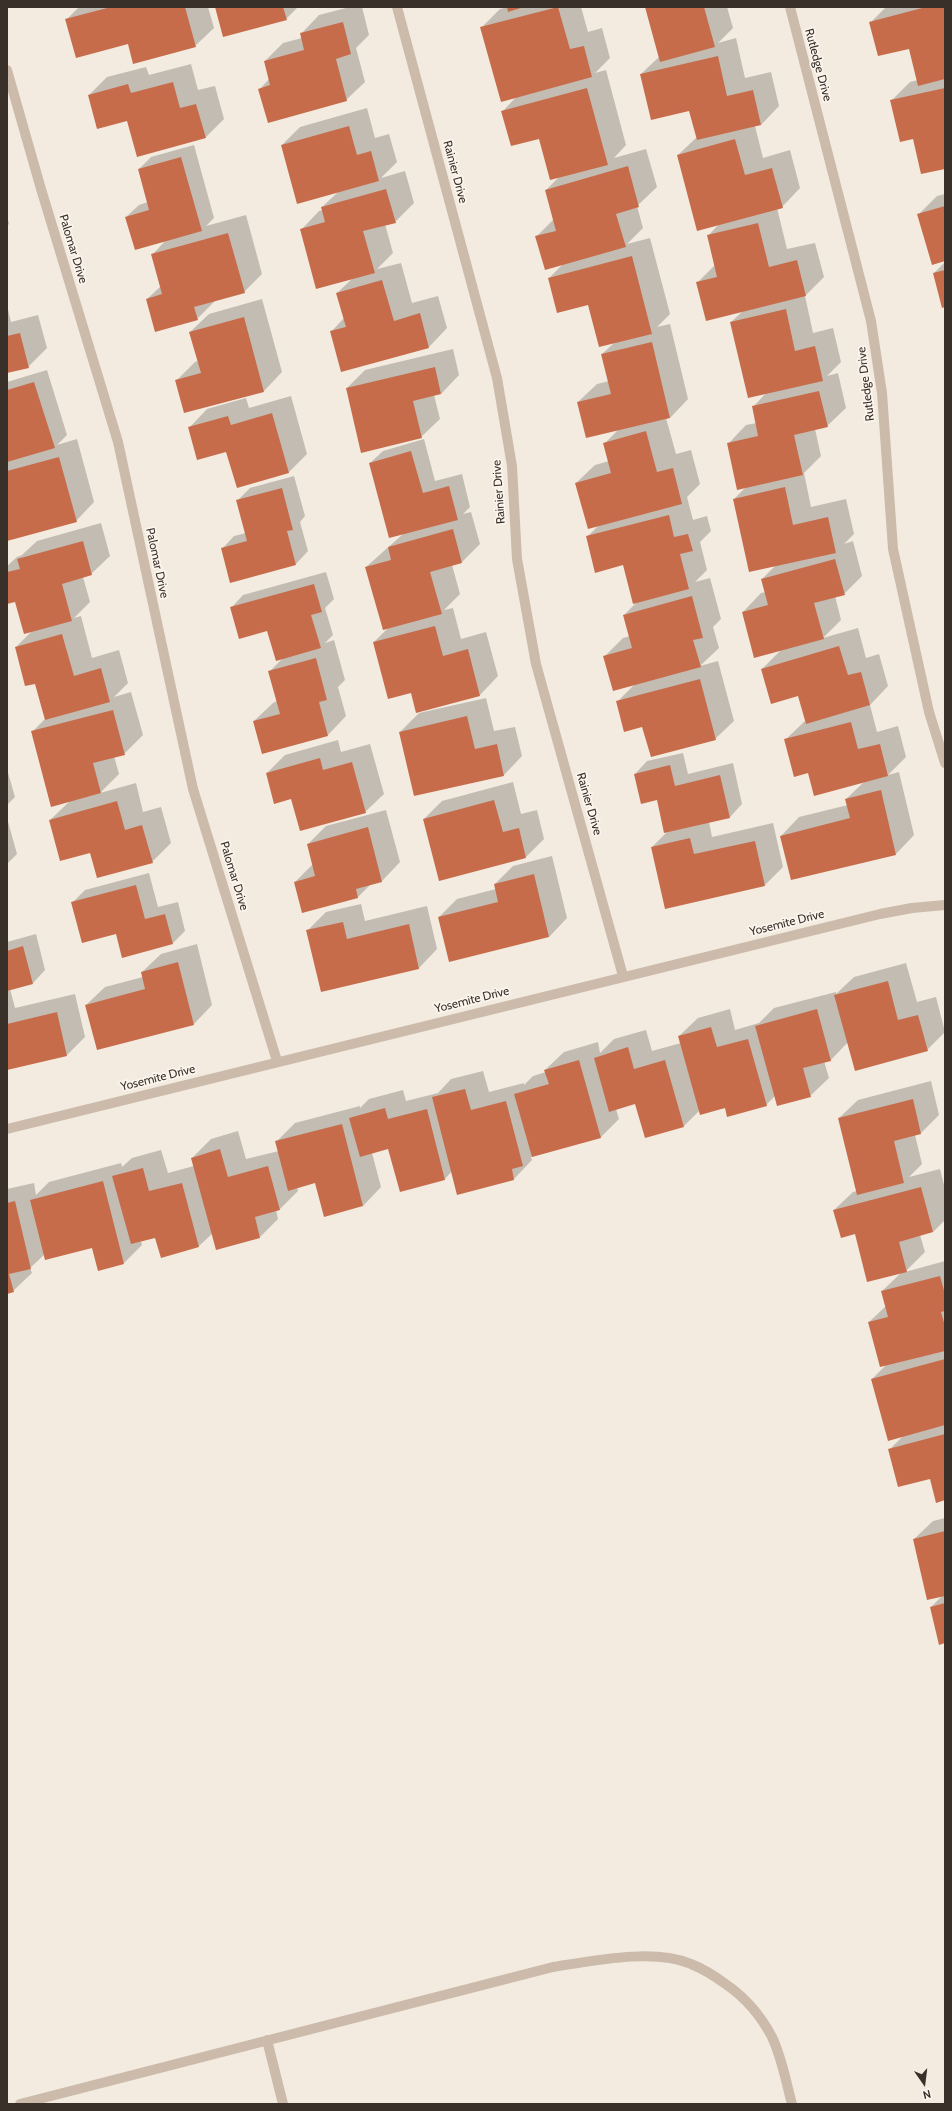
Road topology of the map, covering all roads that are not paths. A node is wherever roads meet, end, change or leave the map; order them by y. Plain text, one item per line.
1 (397, 7) edge
2 (790, 7) edge
3 (7, 70) edge
4 (945, 763) edge
5 (945, 905) edge
6 (623, 976) junction
7 (277, 1061) junction
8 (7, 1129) edge
9 (267, 2040) junction
10 (20, 2104) edge
11 (283, 2104) edge
12 (792, 2104) edge

1 - 6 street, Rainier Drive
2 - 4 street, Rutledge Drive
3 - 7 street, Palomar Drive
5 - 6 street, Yosemite Drive
6 - 7 street, Yosemite Drive
7 - 8 street, Yosemite Drive
9 - 10 street
9 - 11 street
9 - 12 street

